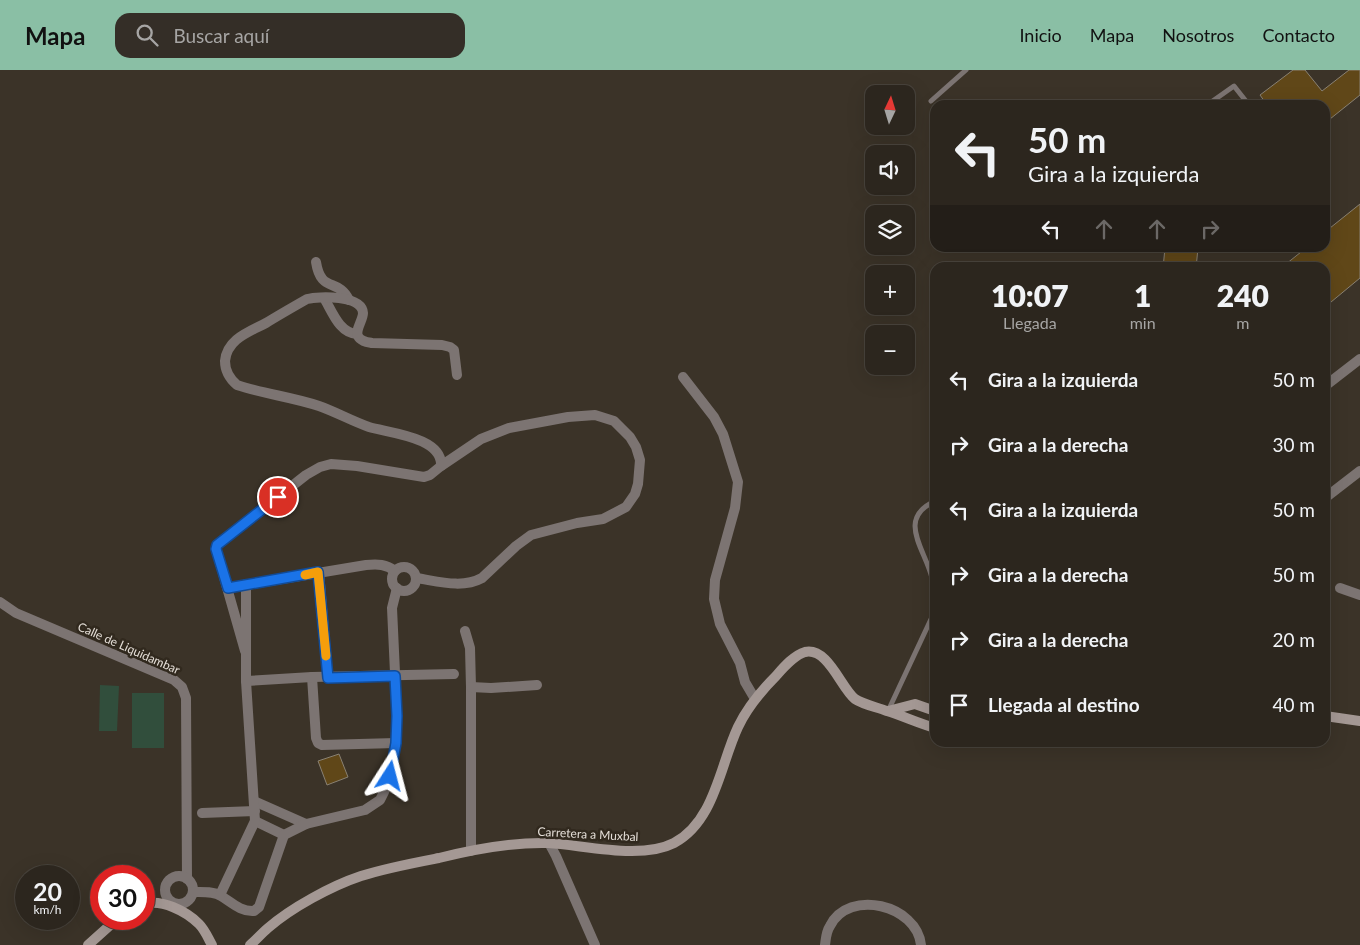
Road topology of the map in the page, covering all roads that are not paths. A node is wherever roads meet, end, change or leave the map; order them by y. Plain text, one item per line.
1 (966, 70) edge
2 (932, 100) edge
3 (1214, 100) edge
4 (1245, 100) edge
5 (316, 262) dead end
6 (324, 298) junction
7 (349, 300) junction
8 (357, 334) junction
9 (1360, 358) edge
10 (457, 375) dead end
11 (683, 377) dead end
12 (1330, 382) edge
13 (441, 466) junction
14 (1360, 471) edge
15 (1330, 494) edge
16 (930, 503) edge
17 (395, 571) junction
18 (318, 572) junction
19 (930, 572) edge
20 (416, 578) junction
21 (246, 584) junction
22 (228, 588) junction
23 (397, 588) junction
24 (1340, 588) dead end
25 (1360, 595) edge
26 (0, 602) edge
27 (930, 621) edge
28 (465, 631) dead end
29 (245, 651) junction
30 (454, 674) dead end
31 (395, 676) junction
32 (312, 677) junction
33 (328, 678) junction
34 (246, 681) junction
35 (537, 685) dead end
36 (471, 687) junction
37 (755, 699) junction
38 (930, 709) edge
39 (888, 711) junction
40 (1330, 717) edge
41 (1360, 721) edge
42 (930, 727) edge
43 (396, 743) junction
44 (254, 811) junction
45 (202, 814) dead end
46 (306, 824) junction
47 (284, 835) junction
48 (549, 844) junction
49 (471, 851) junction
50 (187, 879) junction
51 (166, 894) junction
52 (220, 895) junction
53 (190, 896) junction
54 (156, 902) joint
55 (191, 917) junction
56 (105, 930) edge
57 (88, 945) edge
58 (212, 945) edge
59 (250, 945) edge
60 (595, 945) edge
61 (825, 945) edge
62 (921, 945) edge

1 - 2 lane
3 - 4 lane
5 - 7 street
6 - 7 street
6 - 8 street
6 - 13 street
7 - 8 street
8 - 10 street
9 - 12 street
11 - 37 street
13 - 20 street
13 - 22 street
14 - 15 street
16 - 19 lane
17 - 18 street
17 - 20 street
17 - 23 street
18 - 21 street
18 - 33 street
20 - 23 street
21 - 22 street
21 - 29 street
22 - 29 street
23 - 31 street
24 - 25 street
26 - 50 street, Calle de Liquidambar
27 - 39 lane
28 - 36 street
29 - 34 street
30 - 31 street
31 - 33 street
31 - 43 street
32 - 33 street
32 - 34 street
32 - 43 street
34 - 44 street
35 - 36 street
36 - 49 street
37 - 39 street, Carretera a Muxbal
37 - 48 street, Carretera a Muxbal
38 - 39 street
39 - 42 street, Carretera a Muxbal
40 - 41 street
43 - 46 street
44 - 45 street
44 - 46 street
44 - 47 street
44 - 52 street
46 - 47 street
47 - 52 street
48 - 49 street, Carretera a Muxbal
48 - 60 street
49 - 59 street, Carretera a Muxbal
50 - 51 street
50 - 53 street
51 - 53 street
51 - 54 street
52 - 53 street
53 - 55 street
54 - 55 street
55 - 58 street
56 - 57 street
61 - 62 street

